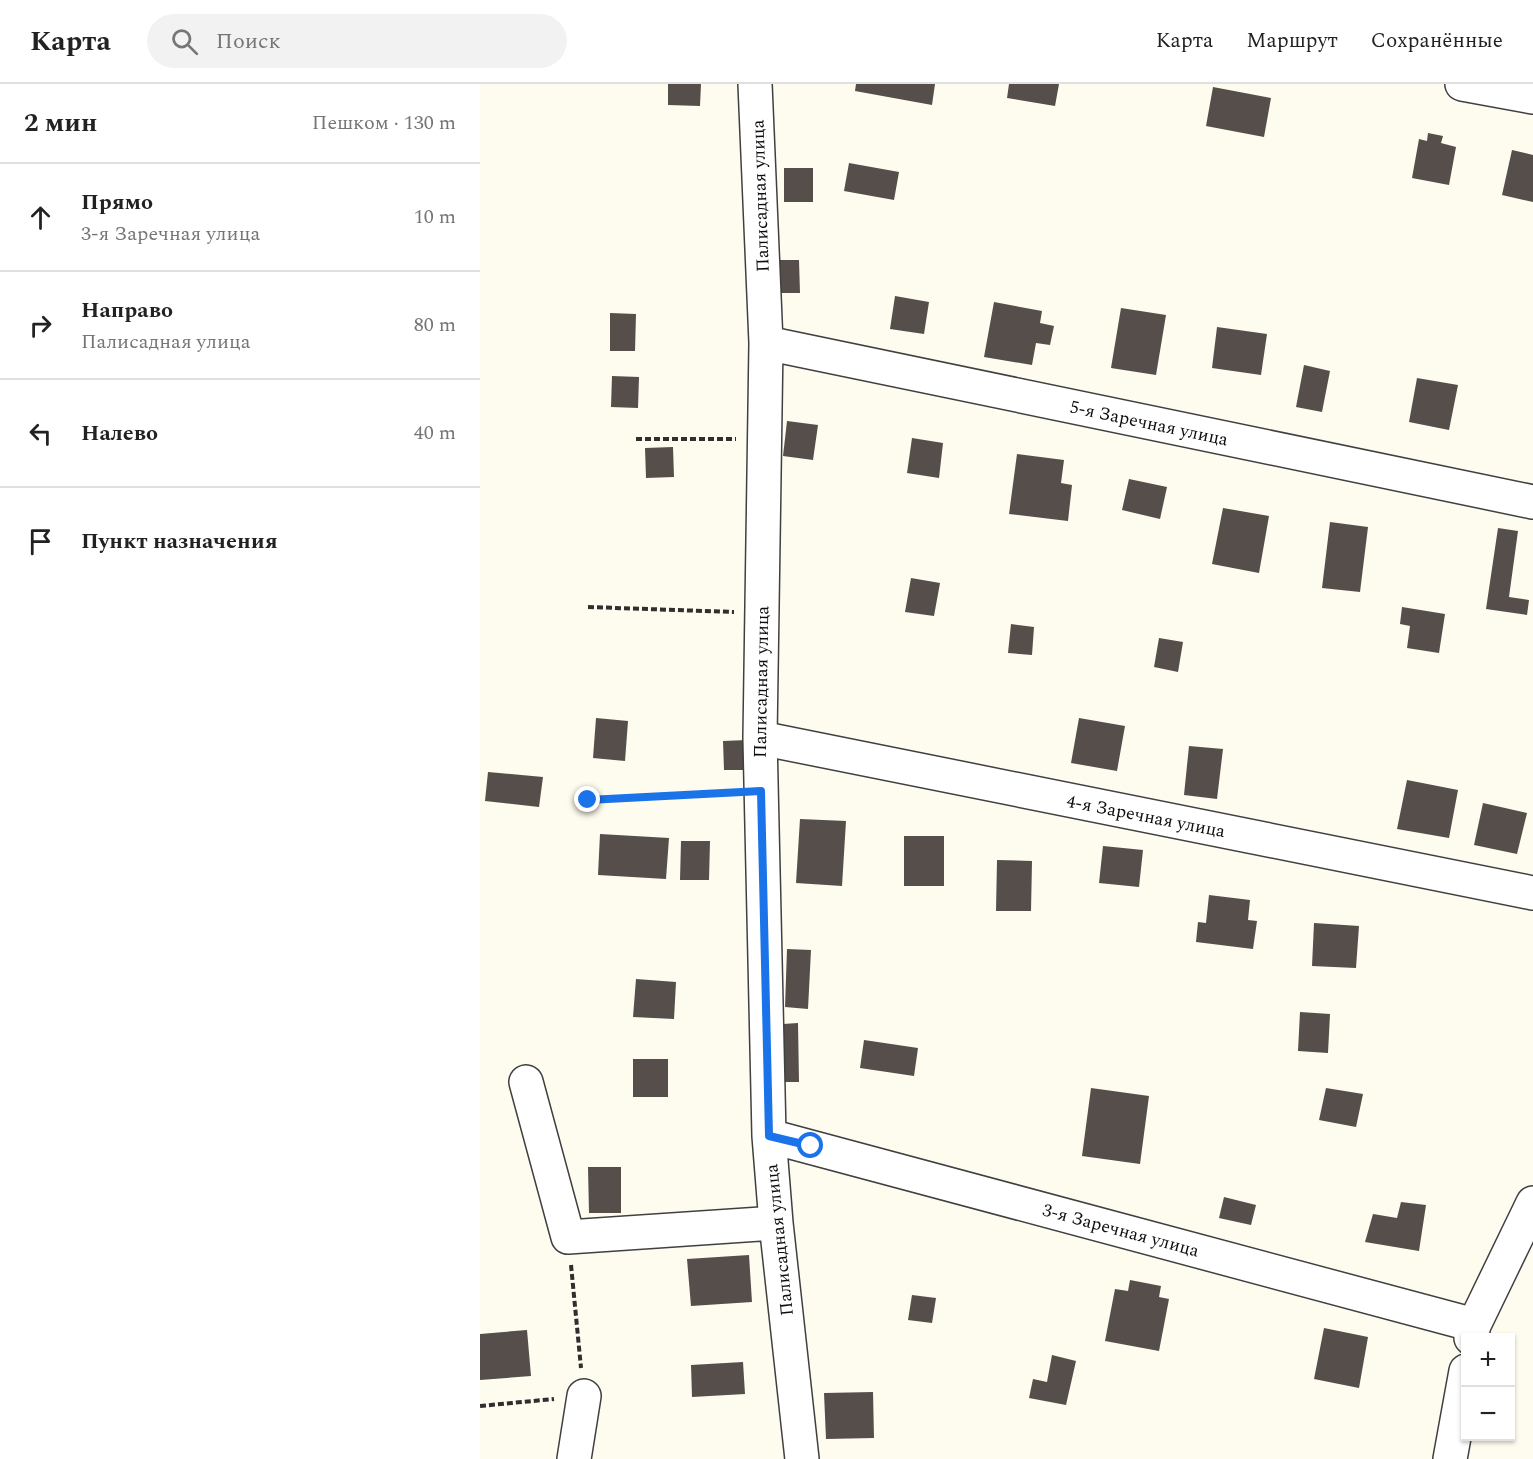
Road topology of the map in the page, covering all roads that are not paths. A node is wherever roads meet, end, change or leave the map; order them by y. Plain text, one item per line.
1 (755, 84) edge
2 (1462, 84) edge
3 (1533, 97) edge
4 (766, 343) junction
5 (1533, 502) edge
6 (760, 738) junction
7 (1533, 893) edge
8 (526, 1082) dead end
9 (769, 1136) junction
10 (1533, 1203) edge
11 (776, 1223) junction
12 (1472, 1331) edge
13 (1463, 1387) edge
14 (584, 1396) road end
15 (574, 1459) edge
16 (801, 1459) edge
17 (1450, 1459) edge

1 - 4 street, Палисадная улица
2 - 3 street
4 - 5 street, 5-я Заречная улица
4 - 6 street, Палисадная улица
6 - 7 street, 4-я Заречная улица
6 - 9 street, Палисадная улица
8 - 11 street
9 - 11 street, Палисадная улица
9 - 12 street, 3-я Заречная улица
10 - 12 street
11 - 16 street, Палисадная улица
13 - 17 street
14 - 15 street

